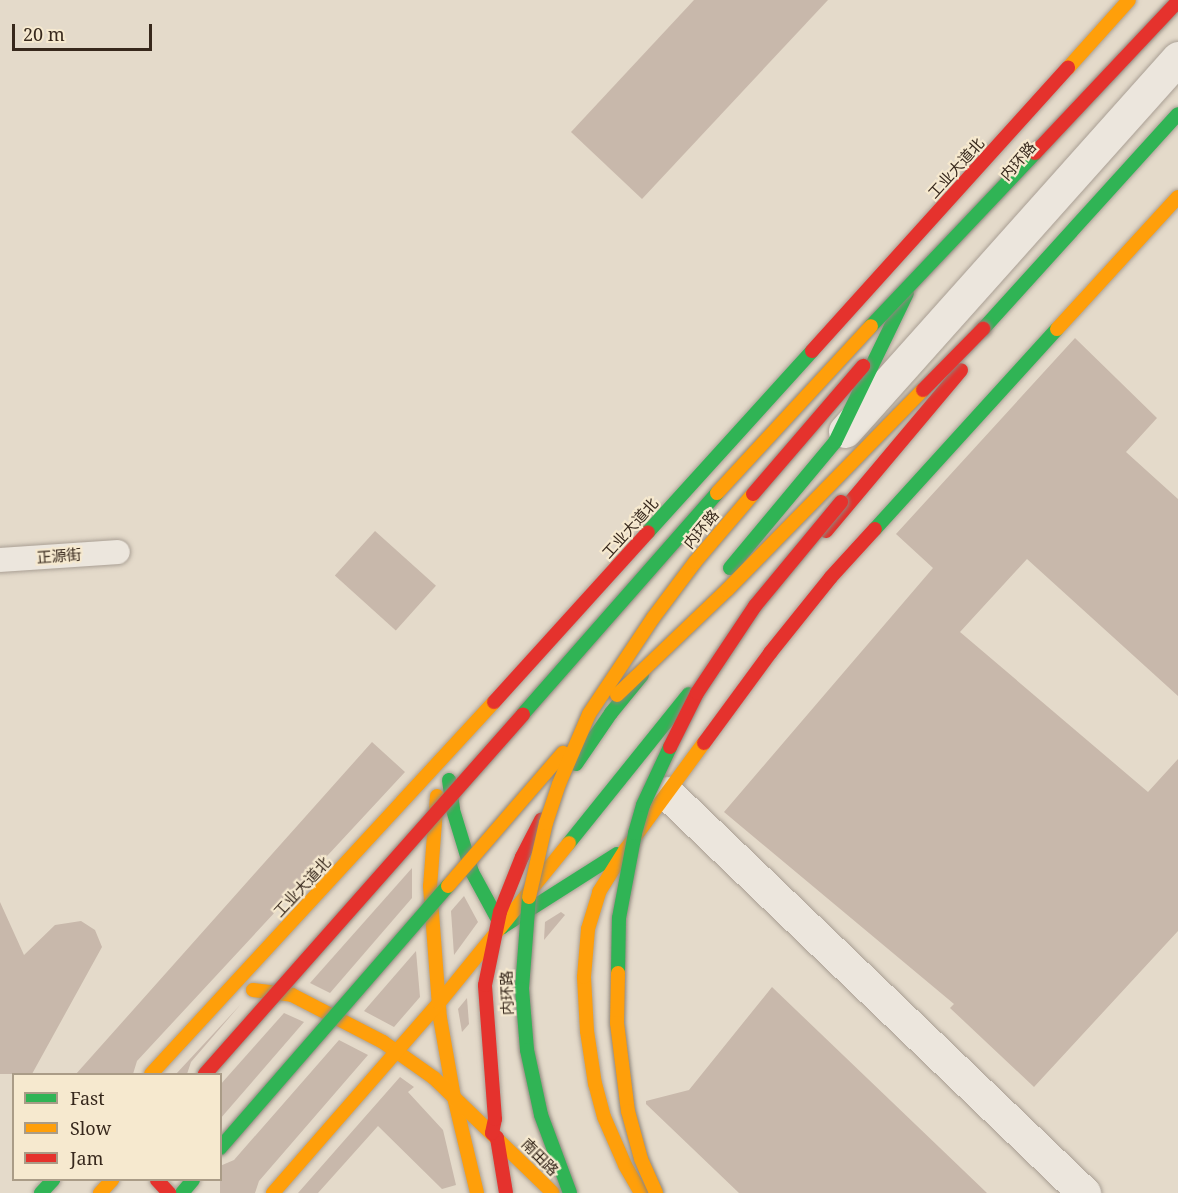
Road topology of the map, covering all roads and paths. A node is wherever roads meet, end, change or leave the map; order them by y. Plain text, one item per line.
1 (1129, 0) edge
2 (1178, 1) edge
3 (1178, 58) edge
4 (1178, 114) edge
5 (1178, 127) edge
6 (953, 197) junction
7 (1178, 197) edge
8 (962, 250) dead end
9 (916, 304) dead end
10 (983, 329) junction
11 (835, 442) junction
12 (118, 552) dead end
13 (0, 560) edge
14 (447, 754) junction
15 (667, 793) junction
16 (626, 849) junction
17 (500, 924) junction
18 (493, 938) junction
19 (227, 993) junction
20 (439, 1003) junction
21 (397, 1052) junction
22 (152, 1073) edge
23 (207, 1073) edge
24 (454, 1096) junction
25 (492, 1133) junction
26 (222, 1146) edge
27 (51, 1181) edge
28 (110, 1181) edge
29 (159, 1181) edge
30 (192, 1181) edge
31 (41, 1193) edge
32 (100, 1193) edge
33 (169, 1193) edge
34 (182, 1193) edge
35 (273, 1193) edge
36 (477, 1193) edge
37 (506, 1193) edge
38 (553, 1193) edge
39 (570, 1193) edge
40 (641, 1193) edge
41 (656, 1193) edge
42 (1084, 1193) edge

1 - 6 main road, 工业大道北
2 - 8 main road, 内环路, bridge
2 - 23 main road, bridge
3 - 11 street
4 - 10 main road
5 - 17 main road
6 - 11 main road
6 - 14 main road, 工业大道北
7 - 15 main road
9 - 39 main road, 内环路, bridge
10 - 26 main road, bridge
10 - 41 main road, bridge
11 - 17 main road
12 - 13 lane, 正源街
14 - 17 main road
14 - 19 main road, 工业大道北
14 - 20 main road
15 - 16 main road
15 - 42 street
16 - 17 main road
16 - 40 main road
17 - 18 main road
18 - 20 main road
18 - 25 main road
19 - 21 main road, 南田路
19 - 22 main road, 工业大道北
20 - 21 main road
20 - 24 main road
21 - 24 main road, 南田路
21 - 35 main road
24 - 25 main road, 南田路
24 - 36 main road
25 - 37 main road
25 - 38 main road, 南田路
27 - 31 main road
28 - 32 main road
29 - 33 main road
30 - 34 main road

